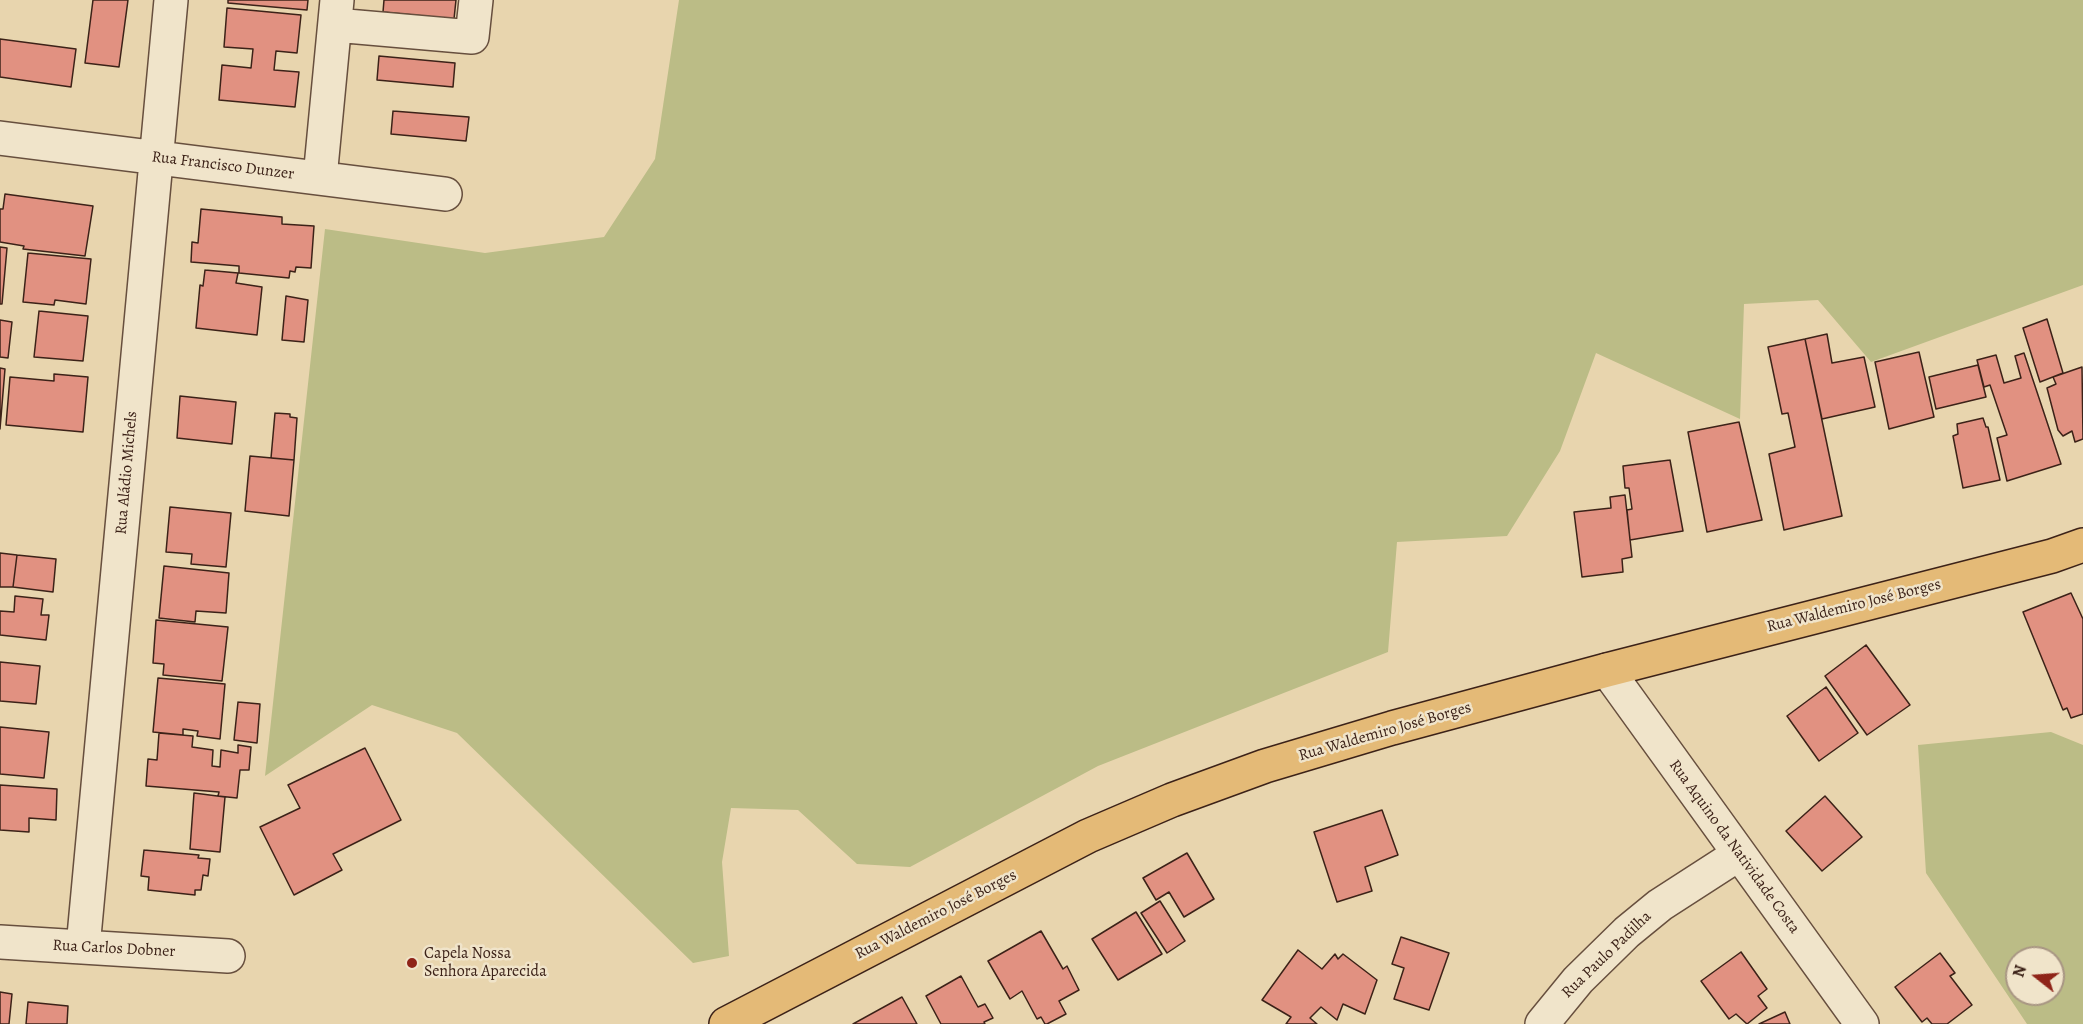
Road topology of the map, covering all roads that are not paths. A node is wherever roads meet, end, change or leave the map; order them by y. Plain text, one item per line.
1 (171, 0) edge
2 (476, 0) edge
3 (336, 12) edge
4 (0, 138) edge
5 (156, 158) junction
6 (320, 178) junction
7 (445, 194) dead end
8 (2083, 546) edge
9 (1607, 670) junction
10 (1739, 854) junction
11 (0, 942) edge
12 (83, 947) junction
13 (228, 956) dead end
14 (726, 1024) edge
15 (1542, 1024) edge
16 (1862, 1024) edge

1 - 5 street, Rua Aládio Michels
2 - 3 street
3 - 6 street
4 - 5 street, Rua Francisco Dunzer
5 - 6 street, Rua Francisco Dunzer
5 - 12 street, Rua Aládio Michels
6 - 7 street, Rua Francisco Dunzer
8 - 9 main road, Rua Waldemiro José Borges
9 - 10 street, Rua Aquino da Natividade Costa
9 - 14 main road, Rua Waldemiro José Borges
10 - 15 street, Rua Paulo Padilha
10 - 16 street, Rua Aquino da Natividade Costa
11 - 12 street, Rua Carlos Dobner
12 - 13 street, Rua Carlos Dobner

